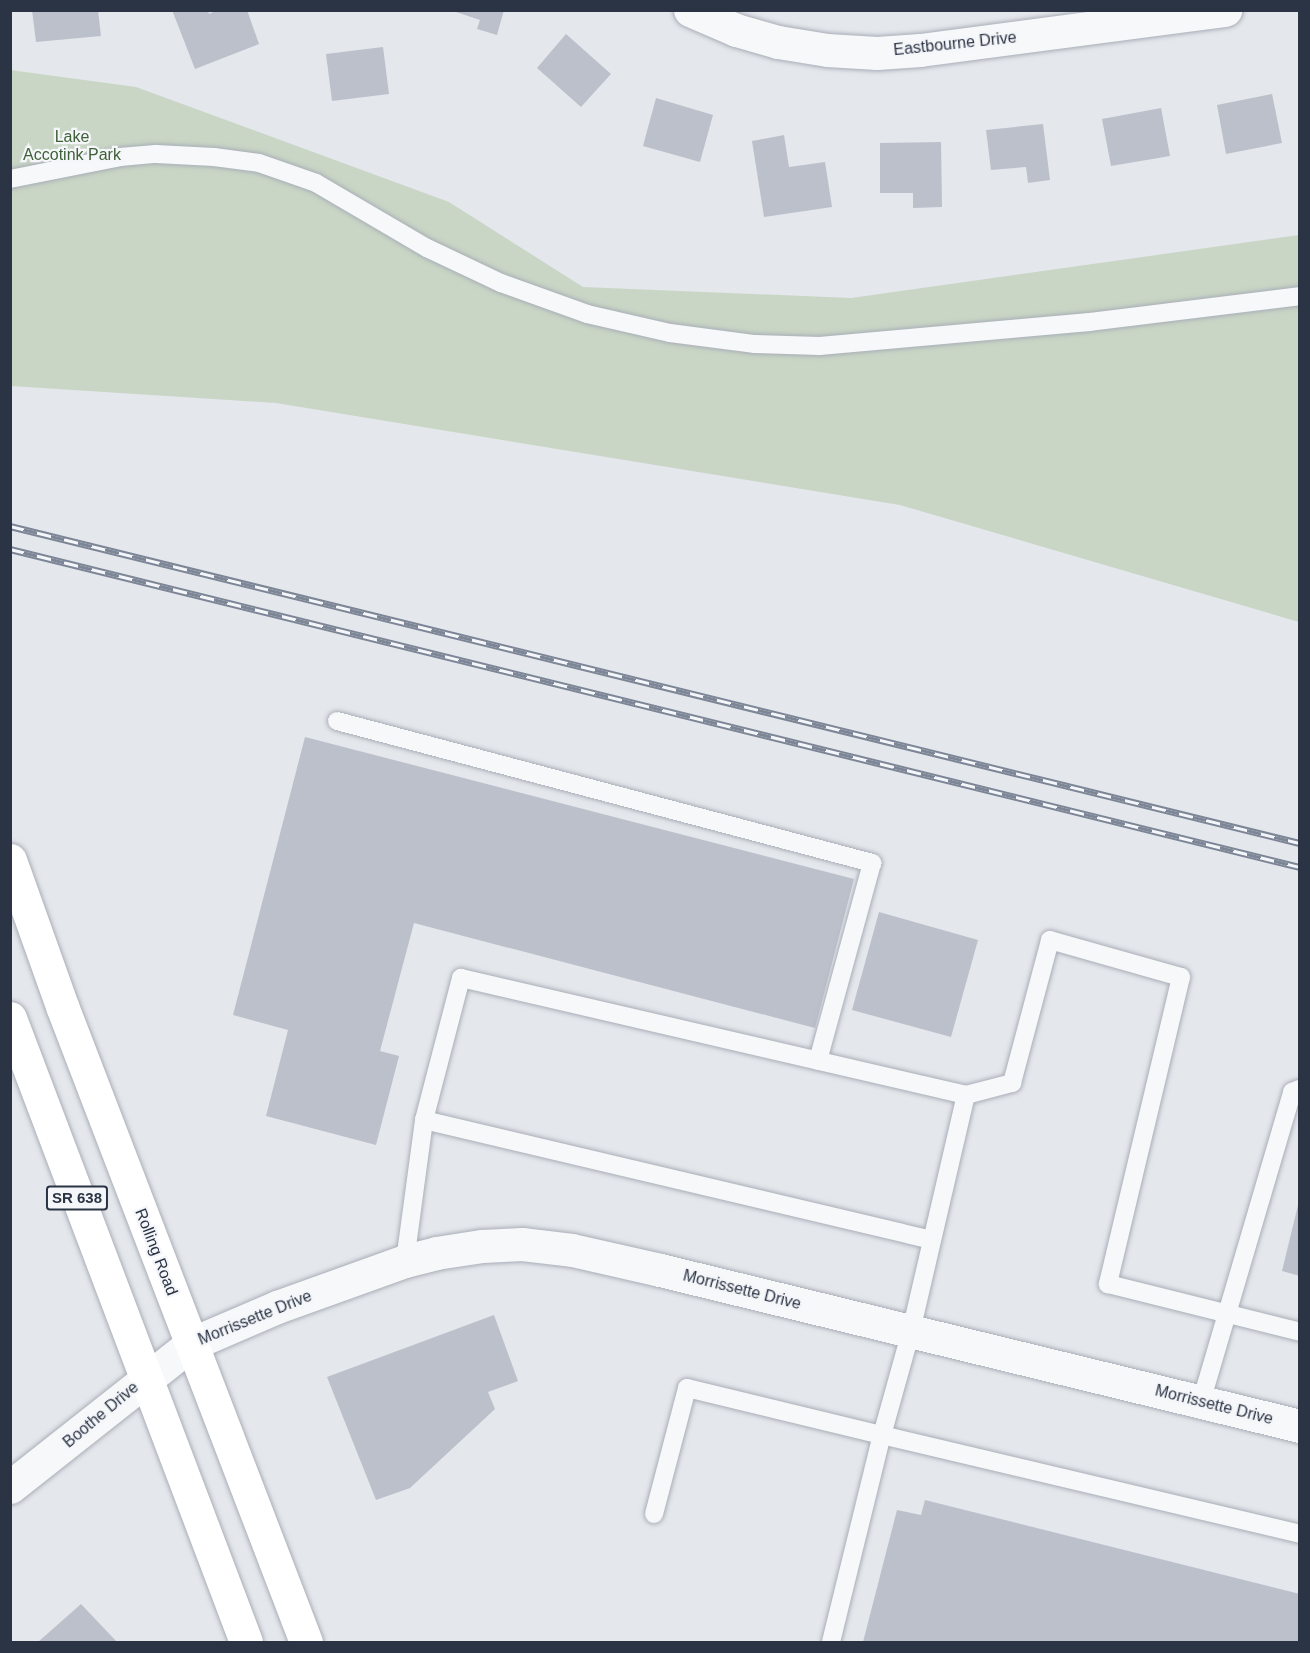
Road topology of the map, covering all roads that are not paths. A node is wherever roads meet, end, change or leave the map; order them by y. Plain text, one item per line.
1 (690, 10) edge
2 (1225, 10) edge
3 (10, 179) edge
4 (1299, 296) edge
5 (337, 721) dead end
6 (10, 860) edge
7 (10, 1018) edge
8 (818, 1061) junction
9 (1299, 1089) edge
10 (966, 1095) junction
11 (424, 1120) junction
12 (932, 1240) junction
13 (405, 1262) junction
14 (1228, 1314) junction
15 (911, 1331) junction
16 (1299, 1332) edge
17 (191, 1344) junction
18 (145, 1378) junction
19 (1201, 1402) junction
20 (1299, 1426) edge
21 (882, 1435) junction
22 (10, 1487) edge
23 (654, 1514) dead end
24 (1299, 1534) edge
25 (246, 1642) edge
26 (306, 1642) edge
27 (831, 1642) edge

1 - 2 street, Eastbourne Drive
3 - 4 lane
5 - 8 lane
6 - 17 main road, Rolling Road / SR 638
7 - 18 main road, SR 638
8 - 10 lane
8 - 11 lane
9 - 14 lane
10 - 12 lane
10 - 14 lane
11 - 12 lane
11 - 13 lane
12 - 15 lane
13 - 15 street, Morrissette Drive
13 - 17 street, Morrissette Drive
14 - 16 lane
14 - 19 lane
15 - 19 street, Morrissette Drive
15 - 21 lane
17 - 18 street, Boothe Drive
17 - 26 main road, Rolling Road / SR 638
18 - 22 street, Boothe Drive
18 - 25 main road, SR 638
19 - 20 street, Morrissette Drive
21 - 23 lane
21 - 24 lane
21 - 27 lane

